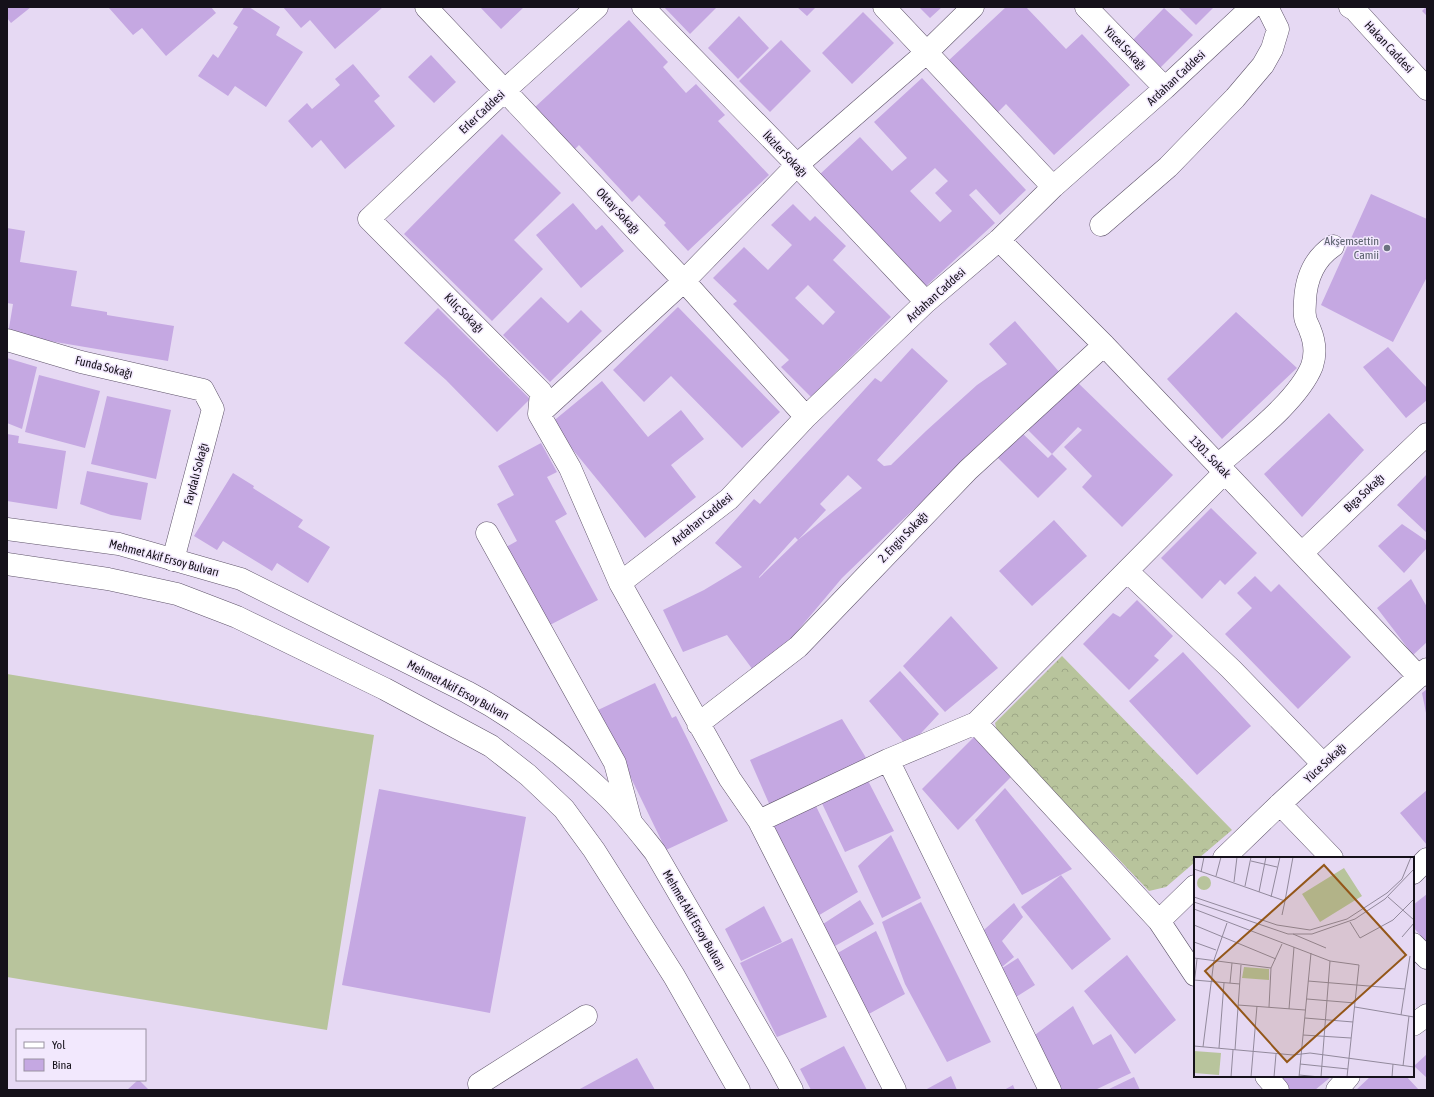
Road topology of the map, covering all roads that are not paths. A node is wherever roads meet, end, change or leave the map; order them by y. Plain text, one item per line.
1 (426, 7) edge
2 (597, 7) edge
3 (643, 7) edge
4 (884, 7) edge
5 (973, 7) edge
6 (1086, 7) edge
7 (1252, 7) edge
8 (1267, 7) edge
9 (1350, 7) edge
10 (926, 52) junction
11 (1165, 88) junction
12 (1427, 89) edge
13 (504, 90) junction
14 (797, 165) junction
15 (1053, 187) junction
16 (369, 219) joint
17 (1101, 225) dead end
18 (999, 240) junction
19 (1333, 246) dead end
20 (684, 281) junction
21 (926, 302) junction
22 (7, 340) edge
23 (1104, 345) junction
24 (203, 390) joint
25 (539, 414) junction
26 (806, 417) junction
27 (1427, 434) edge
28 (1221, 469) junction
29 (7, 528) edge
30 (487, 532) dead end
31 (1302, 553) junction
32 (173, 560) junction
33 (7, 564) edge
34 (1127, 571) junction
35 (620, 583) junction
36 (1423, 673) edge
37 (976, 723) junction
38 (698, 724) junction
39 (888, 760) junction
40 (1323, 764) junction
41 (1280, 804) junction
42 (759, 821) junction
43 (631, 822) junction
44 (1225, 857) edge
45 (1331, 857) edge
46 (1427, 860) edge
47 (1414, 872) edge
48 (1194, 887) edge
49 (1159, 921) junction
50 (1414, 945) edge
51 (1427, 958) edge
52 (1194, 974) edge
53 (1427, 1015) edge
54 (586, 1016) dead end
55 (1414, 1024) edge
56 (1267, 1077) edge
57 (1348, 1077) edge
58 (477, 1088) edge
59 (739, 1090) edge
60 (792, 1090) edge
61 (895, 1090) edge
62 (1050, 1090) edge
63 (1278, 1090) edge
64 (1337, 1090) edge

1 - 13 street, Oktay Sokağı
2 - 13 street, Erler Caddesi
3 - 14 street, İkizler Sokağı
4 - 10 street
5 - 10 street
6 - 11 street, Yücel Sokağı
7 - 11 street, Ardahan Caddesi
8 - 17 street
9 - 12 street, Hakan Caddesi
10 - 14 street
10 - 15 street
11 - 15 street, Ardahan Caddesi
13 - 16 street, Erler Caddesi
13 - 20 street, Oktay Sokağı
14 - 20 street
14 - 21 street, İkizler Sokağı
15 - 18 street, Ardahan Caddesi
16 - 25 street, Kılıç Sokağı
18 - 21 street, Ardahan Caddesi
18 - 23 street, 1301. Sokak
19 - 28 street
20 - 25 street
20 - 26 street, Oktay Sokağı
21 - 26 street, Ardahan Caddesi
22 - 24 street, Funda Sokağı
23 - 28 street, 1301. Sokak
23 - 38 street, 2. Engin Sokağı
24 - 32 street, Faydalı Sokağı
25 - 35 street
26 - 35 street, Ardahan Caddesi
27 - 31 street, Biga Sokağı
28 - 31 street, 1301. Sokak
28 - 34 street
29 - 32 street, Mehmet Akif Ersoy Bulvarı
30 - 43 street
31 - 36 street, 1301. Sokak
32 - 43 street, Mehmet Akif Ersoy Bulvarı
33 - 59 street
34 - 37 street
34 - 40 street
35 - 38 street
36 - 40 street, Yüce Sokağı
37 - 39 street
37 - 49 street
38 - 42 street
39 - 42 street
39 - 62 street
40 - 41 street, Yüce Sokağı
41 - 44 street, Yüce Sokağı
41 - 45 street
42 - 61 street
43 - 60 street, Mehmet Akif Ersoy Bulvarı
46 - 47 street
48 - 49 street
49 - 52 street
50 - 51 street
53 - 55 street
54 - 58 street
56 - 63 street
57 - 64 street

